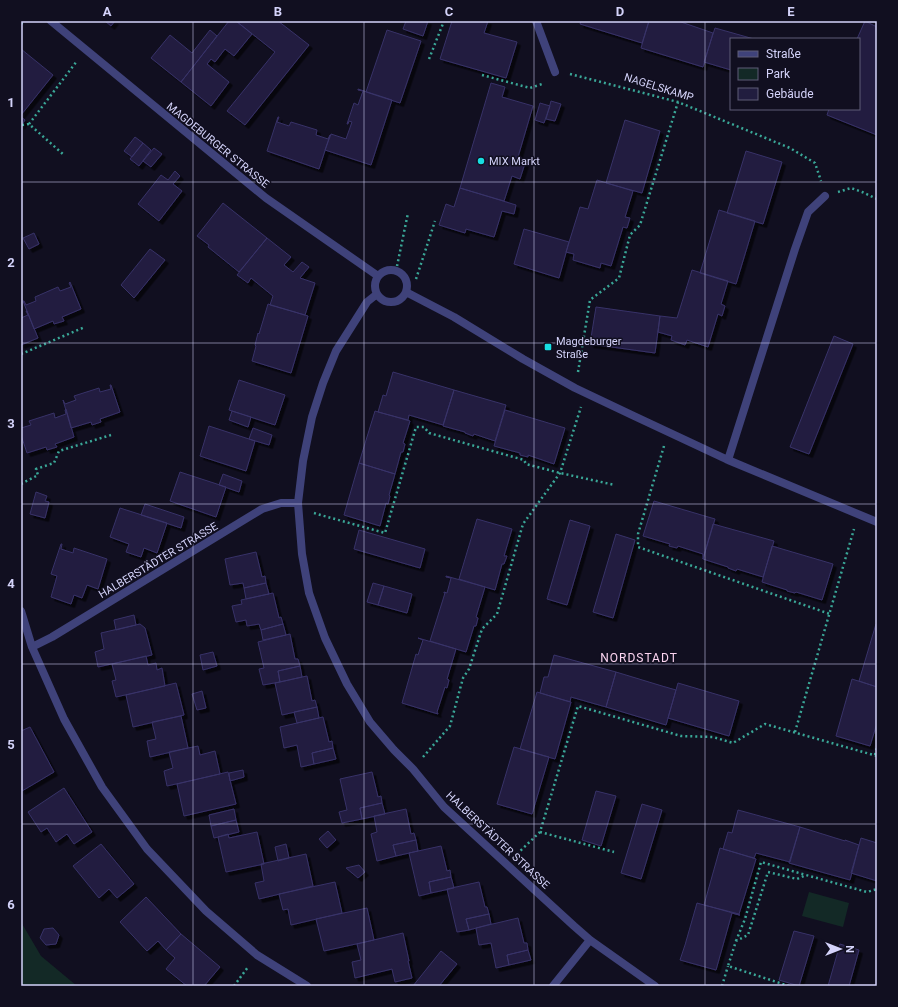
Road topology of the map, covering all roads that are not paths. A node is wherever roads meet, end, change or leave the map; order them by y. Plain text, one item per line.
1 (51, 21) edge
2 (536, 21) edge
3 (555, 72) road end
4 (825, 196) road end
5 (378, 276) junction
6 (408, 293) junction
7 (377, 294) junction
8 (728, 460) junction
9 (298, 503) junction
10 (877, 522) edge
11 (21, 611) edge
12 (32, 647) junction
13 (590, 940) junction
14 (307, 986) edge
15 (553, 986) edge
16 (655, 986) edge

1 - 5 street, MAGDEBURGER STRASSE
2 - 3 street
4 - 8 street
5 - 6 street
5 - 7 street
6 - 7 street
6 - 8 street
7 - 9 street, HALBERSTÄDTER STRASSE
8 - 10 street
9 - 12 street, HALBERSTÄDTER STRASSE
9 - 13 street, HALBERSTÄDTER STRASSE
11 - 12 street
12 - 14 street
13 - 15 street
13 - 16 street, HALBERSTÄDTER STRASSE

